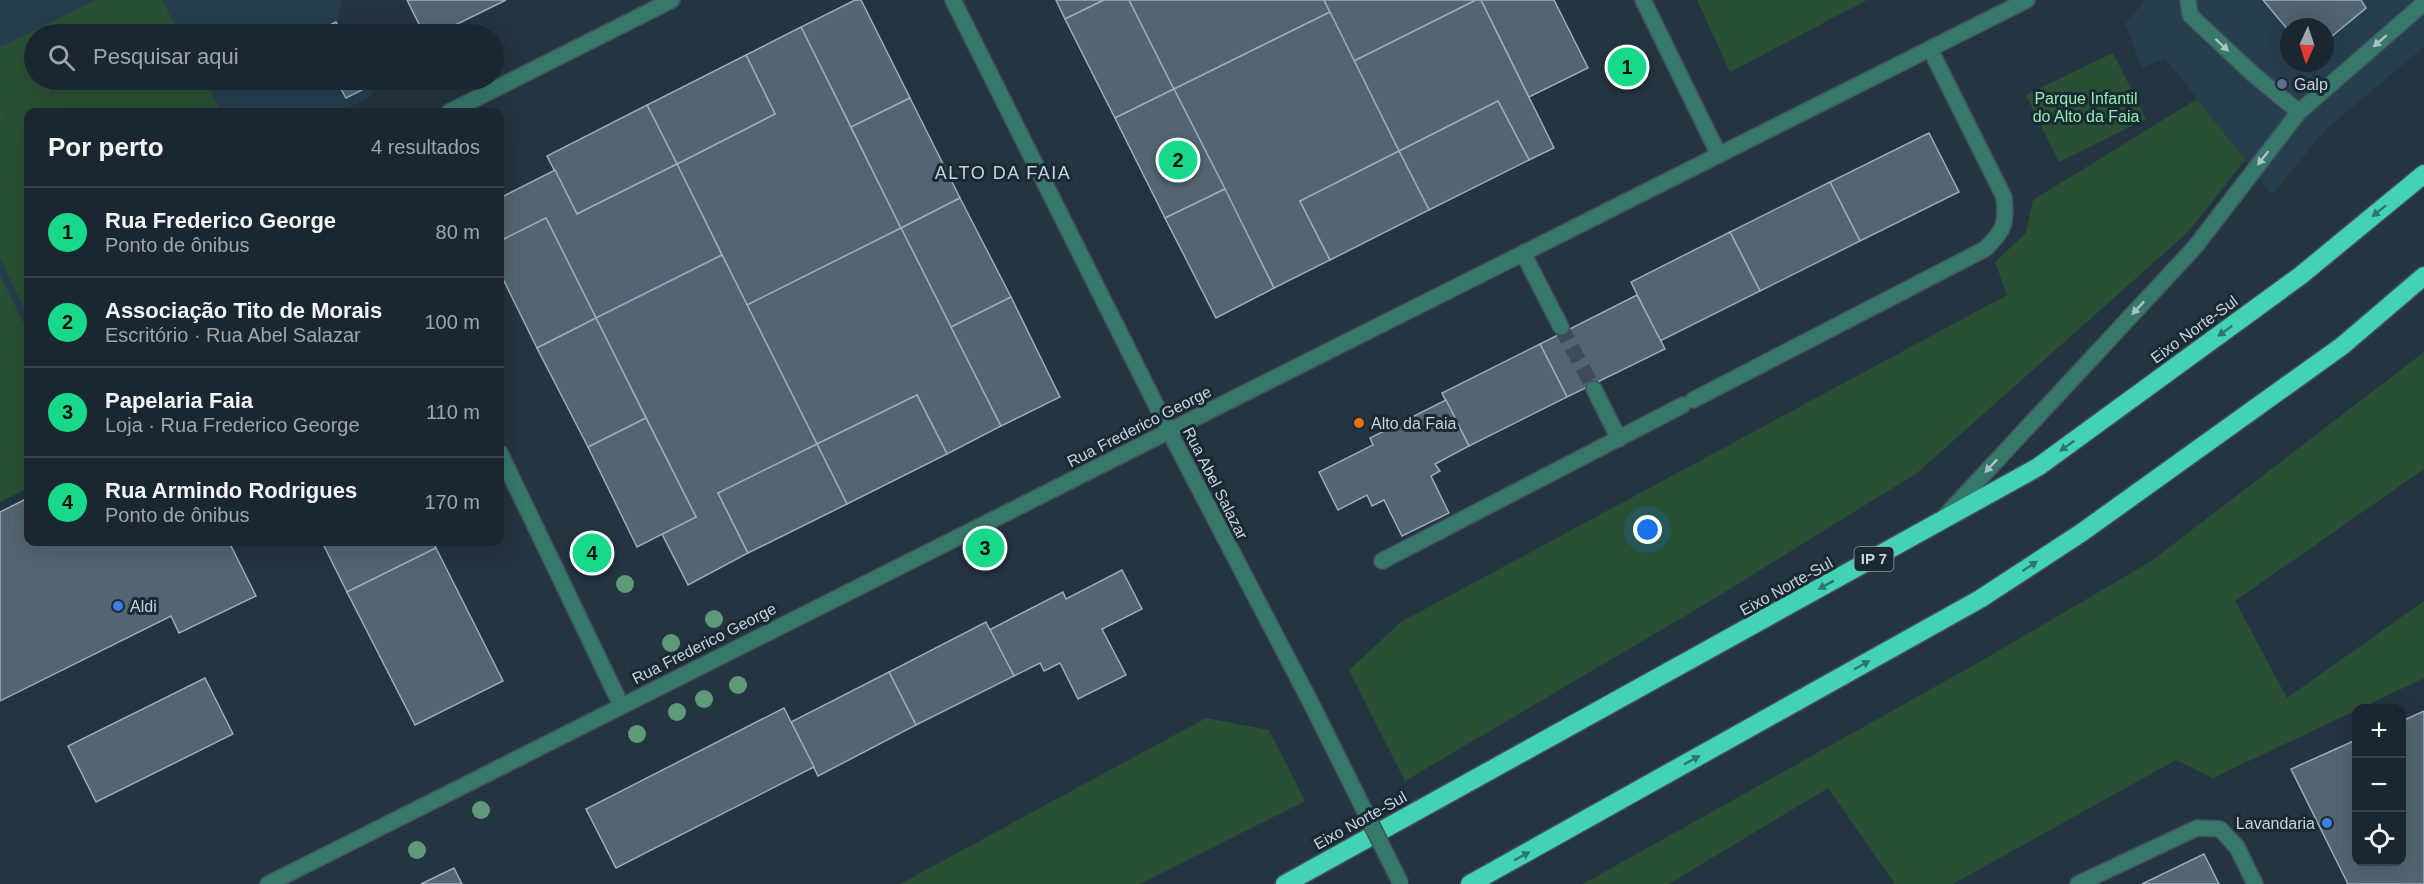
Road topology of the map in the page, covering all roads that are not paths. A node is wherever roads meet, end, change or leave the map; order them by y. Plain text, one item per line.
1 (672, 0) edge
2 (952, 0) edge
3 (1643, 0) edge
4 (2027, 0) edge
5 (2188, 0) edge
6 (2424, 3) edge
7 (1930, 49) junction
8 (504, 84) edge
9 (493, 90) edge
10 (457, 108) edge
11 (2299, 112) junction
12 (1719, 155) junction
13 (2424, 174) edge
14 (1523, 253) junction
15 (2424, 276) edge
16 (1561, 327) tunnel mouth
17 (1594, 389) tunnel mouth
18 (1169, 431) junction
19 (1619, 439) junction
20 (504, 461) edge
21 (1938, 524) junction
22 (1382, 561) dead end
23 (621, 705) junction
24 (268, 884) edge
25 (1285, 884) edge
26 (1401, 884) edge
27 (1470, 884) edge
28 (2078, 884) edge
29 (2255, 884) edge

1 - 8 street
2 - 18 street, Rua Abel Salazar
3 - 12 street
4 - 7 street, Rua Frederico George
5 -> 11 street
6 -> 11 street
7 - 12 street, Rua Frederico George
7 - 19 street
9 - 10 street
11 -> 21 street
12 - 14 street, Rua Frederico George
13 -> 21 highway, Eixo Norte-Sul / IP 7
14 - 16 street
14 - 18 street, Rua Frederico George
27 -> 15 highway
17 - 19 street
18 - 23 street, Rua Frederico George
18 - 26 street, Rua Abel Salazar, bridge
19 - 22 street
20 - 23 street
21 -> 25 highway, Eixo Norte-Sul / IP 7
23 - 24 street, Rua Frederico George
28 - 29 street

